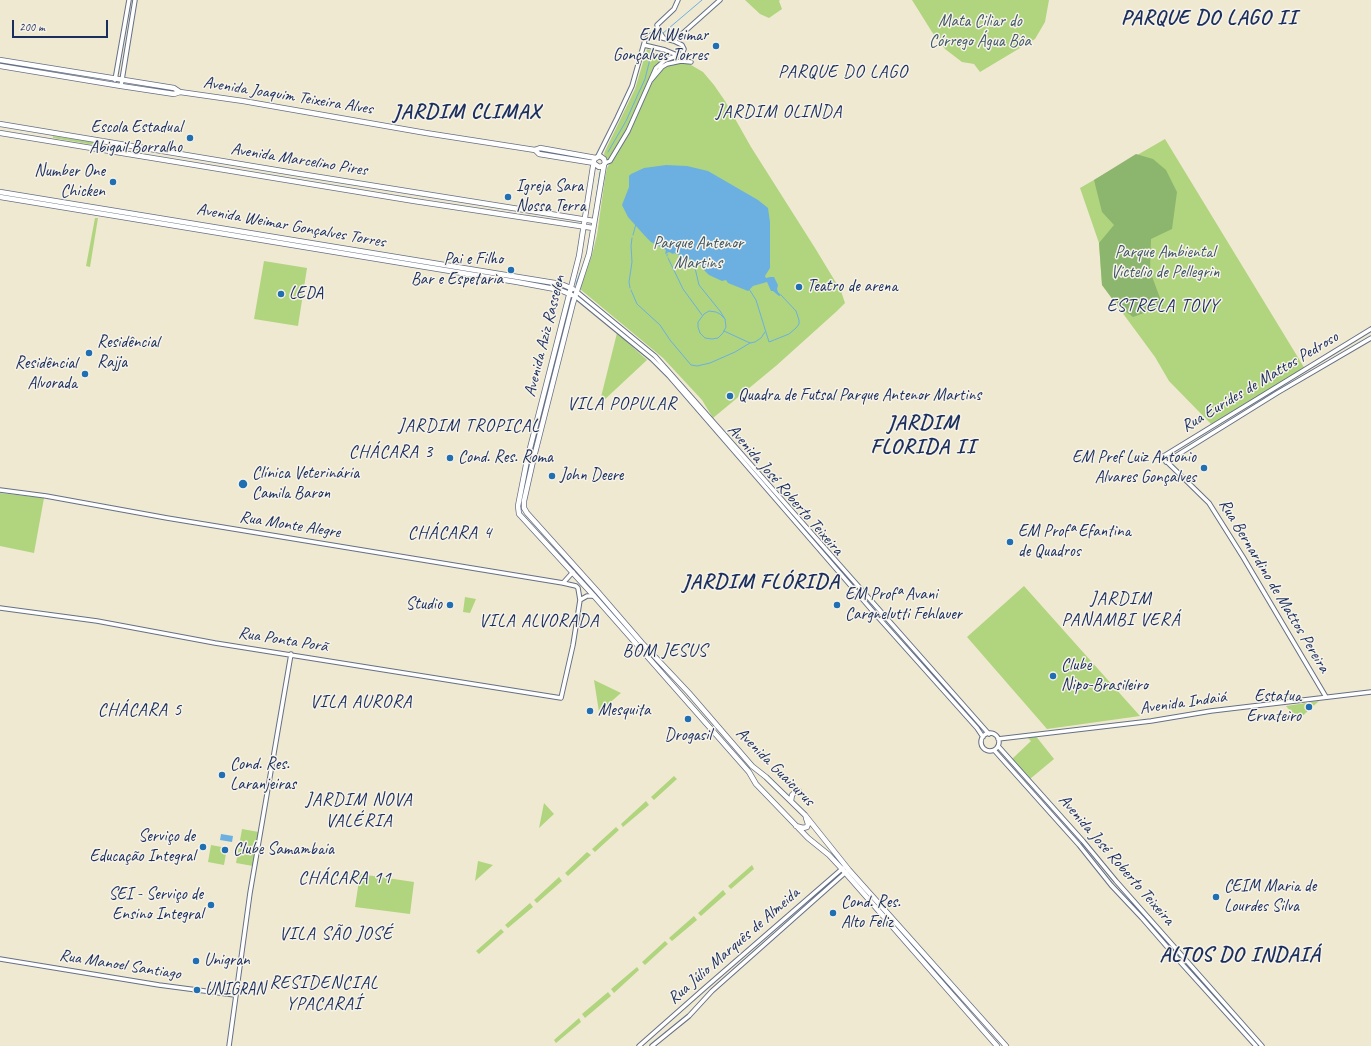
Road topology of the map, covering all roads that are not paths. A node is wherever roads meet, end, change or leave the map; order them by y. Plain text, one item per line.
1 (129, 0) edge
2 (136, 0) edge
3 (678, 0) edge
4 (720, 0) edge
5 (664, 38) junction
6 (674, 41) junction
7 (644, 45) junction
8 (678, 56) junction
9 (0, 60) edge
10 (691, 62) dead end
11 (0, 66) edge
12 (115, 79) junction
13 (122, 80) junction
14 (650, 81) junction
15 (114, 85) junction
16 (121, 86) junction
17 (180, 92) junction
18 (0, 124) edge
19 (0, 132) edge
20 (538, 149) junction
21 (546, 149) junction
22 (546, 155) junction
23 (596, 160) junction
24 (604, 164) junction
25 (0, 192) edge
26 (0, 197) edge
27 (586, 220) junction
28 (594, 221) junction
29 (584, 227) junction
30 (593, 228) junction
31 (570, 288) junction
32 (576, 291) junction
33 (569, 294) junction
34 (575, 296) junction
35 (1371, 330) edge
36 (1371, 338) edge
37 (702, 412) junction
38 (1162, 457) joint
39 (1166, 462) junction
40 (0, 490) edge
41 (524, 508) joint
42 (519, 514) joint
43 (577, 569) junction
44 (572, 573) junction
45 (563, 583) junction
46 (594, 596) junction
47 (580, 600) junction
48 (0, 608) edge
49 (291, 654) junction
50 (1371, 692) edge
51 (1326, 697) junction
52 (972, 714) junction
53 (968, 718) junction
54 (989, 734) junction
55 (983, 737) junction
56 (998, 739) junction
57 (998, 746) junction
58 (994, 750) junction
59 (766, 776) junction
60 (756, 784) junction
61 (799, 791) dead end
62 (792, 801) junction
63 (805, 815) junction
64 (795, 826) junction
65 (844, 869) junction
66 (0, 959) edge
67 (235, 996) junction
68 (229, 1046) edge
69 (639, 1046) edge
70 (652, 1046) edge
71 (997, 1046) edge
72 (1006, 1046) edge
73 (1256, 1046) edge
74 (1262, 1046) edge

1 - 12 street
2 - 13 street
3 - 5 street
4 - 6 street
5 - 6 street
5 - 7 street
6 - 8 street
7 - 8 street
7 - 23 street
8 - 14 street
9 - 12 main road, Avenida Joaquim Teixeira Alves
10 - 14 street
11 - 15 main road, Avenida Joaquim Teixeira Alves
12 - 13 main road, Avenida Joaquim Teixeira Alves
12 - 15 street
13 - 16 street
13 - 17 main road, Avenida Joaquim Teixeira Alves
14 - 24 street
15 - 16 main road, Avenida Joaquim Teixeira Alves
16 - 17 main road, Avenida Joaquim Teixeira Alves
17 - 20 main road, Avenida Joaquim Teixeira Alves
18 - 27 main road, Avenida Marcelino Pires
19 - 29 main road, Avenida Marcelino Pires
20 - 21 main road
20 - 22 main road, Avenida Joaquim Teixeira Alves
21 - 22 main road
21 - 23 main road
22 - 23 main road, Avenida Joaquim Teixeira Alves
23 - 24 main road
23 - 24 main road
23 - 27 main road, Avenida Aziz Rasselen
24 - 28 main road, Avenida Aziz Rasselen
25 - 31 main road, Avenida Weimar Gonçalves Torres
26 - 33 main road, Avenida Weimar Gonçalves Torres
27 - 28 main road, Avenida Marcelino Pires
27 - 29 main road, Avenida Aziz Rasselen
28 - 30 main road, Avenida Aziz Rasselen
29 - 30 main road, Avenida Marcelino Pires
29 - 31 main road, Avenida Aziz Rasselen
30 - 32 main road, Avenida Aziz Rasselen
31 - 32 main road, Avenida Weimar Gonçalves Torres
31 - 33 main road, Avenida Aziz Rasselen
32 - 34 main road, Avenida Aziz Rasselen
32 - 37 street, Avenida José Roberto Teixeira
33 - 34 main road, Avenida José Roberto Teixeira
33 - 42 main road, Avenida Aziz Rasselen
34 - 37 street, Avenida José Roberto Teixeira
34 - 41 main road, Avenida Aziz Rasselen
35 - 38 street, Rua Eurídes de Mattos Pedroso
36 - 39 street, Rua Eurídes de Mattos Pedroso
37 - 52 street
37 - 53 street, Avenida José Roberto Teixeira
38 - 39 street, Rua Bernardino de Mattos Pereira
39 - 51 street, Rua Bernardino de Mattos Pereira
40 - 45 street, Rua Monte Alegre
41 - 43 main road, Avenida Guaicurus
42 - 44 main road, Avenida Guaicurus
43 - 44 street
43 - 59 main road, Avenida Guaicurus
44 - 45 street
44 - 46 main road, Avenida Guaicurus
45 - 47 street, Rua Monte Alegre
46 - 47 street
46 - 60 main road, Avenida Guaicurus
47 - 49 street, Rua Ponta Porã
48 - 49 street, Rua Ponta Porã
49 - 67 street
50 - 51 street, Avenida Indaiá
51 - 56 street, Avenida Indaiá
52 - 53 street
52 - 54 street
53 - 55 street, Avenida José Roberto Teixeira
54 - 55 street
54 - 56 street
55 - 58 street, Avenida José Roberto Teixeira
56 - 57 street
57 - 58 street
57 - 74 street, Avenida José Roberto Teixeira
58 - 73 street, Avenida José Roberto Teixeira
59 - 60 main road
59 - 62 main road, Avenida Guaicurus
60 - 64 main road, Avenida Guaicurus
61 - 62 main road
62 - 63 main road, Avenida Guaicurus
63 - 64 main road
63 - 65 main road, Avenida Guaicurus
64 - 65 main road, Avenida Guaicurus
65 - 69 street, Rua Júlio Marquês de Almeida
65 - 70 street, Rua Júlio Marquês de Almeida
65 - 71 main road, Avenida Guaicurus
65 - 72 main road, Avenida Guaicurus
66 - 67 street, Rua Manoel Santiago
67 - 68 street

